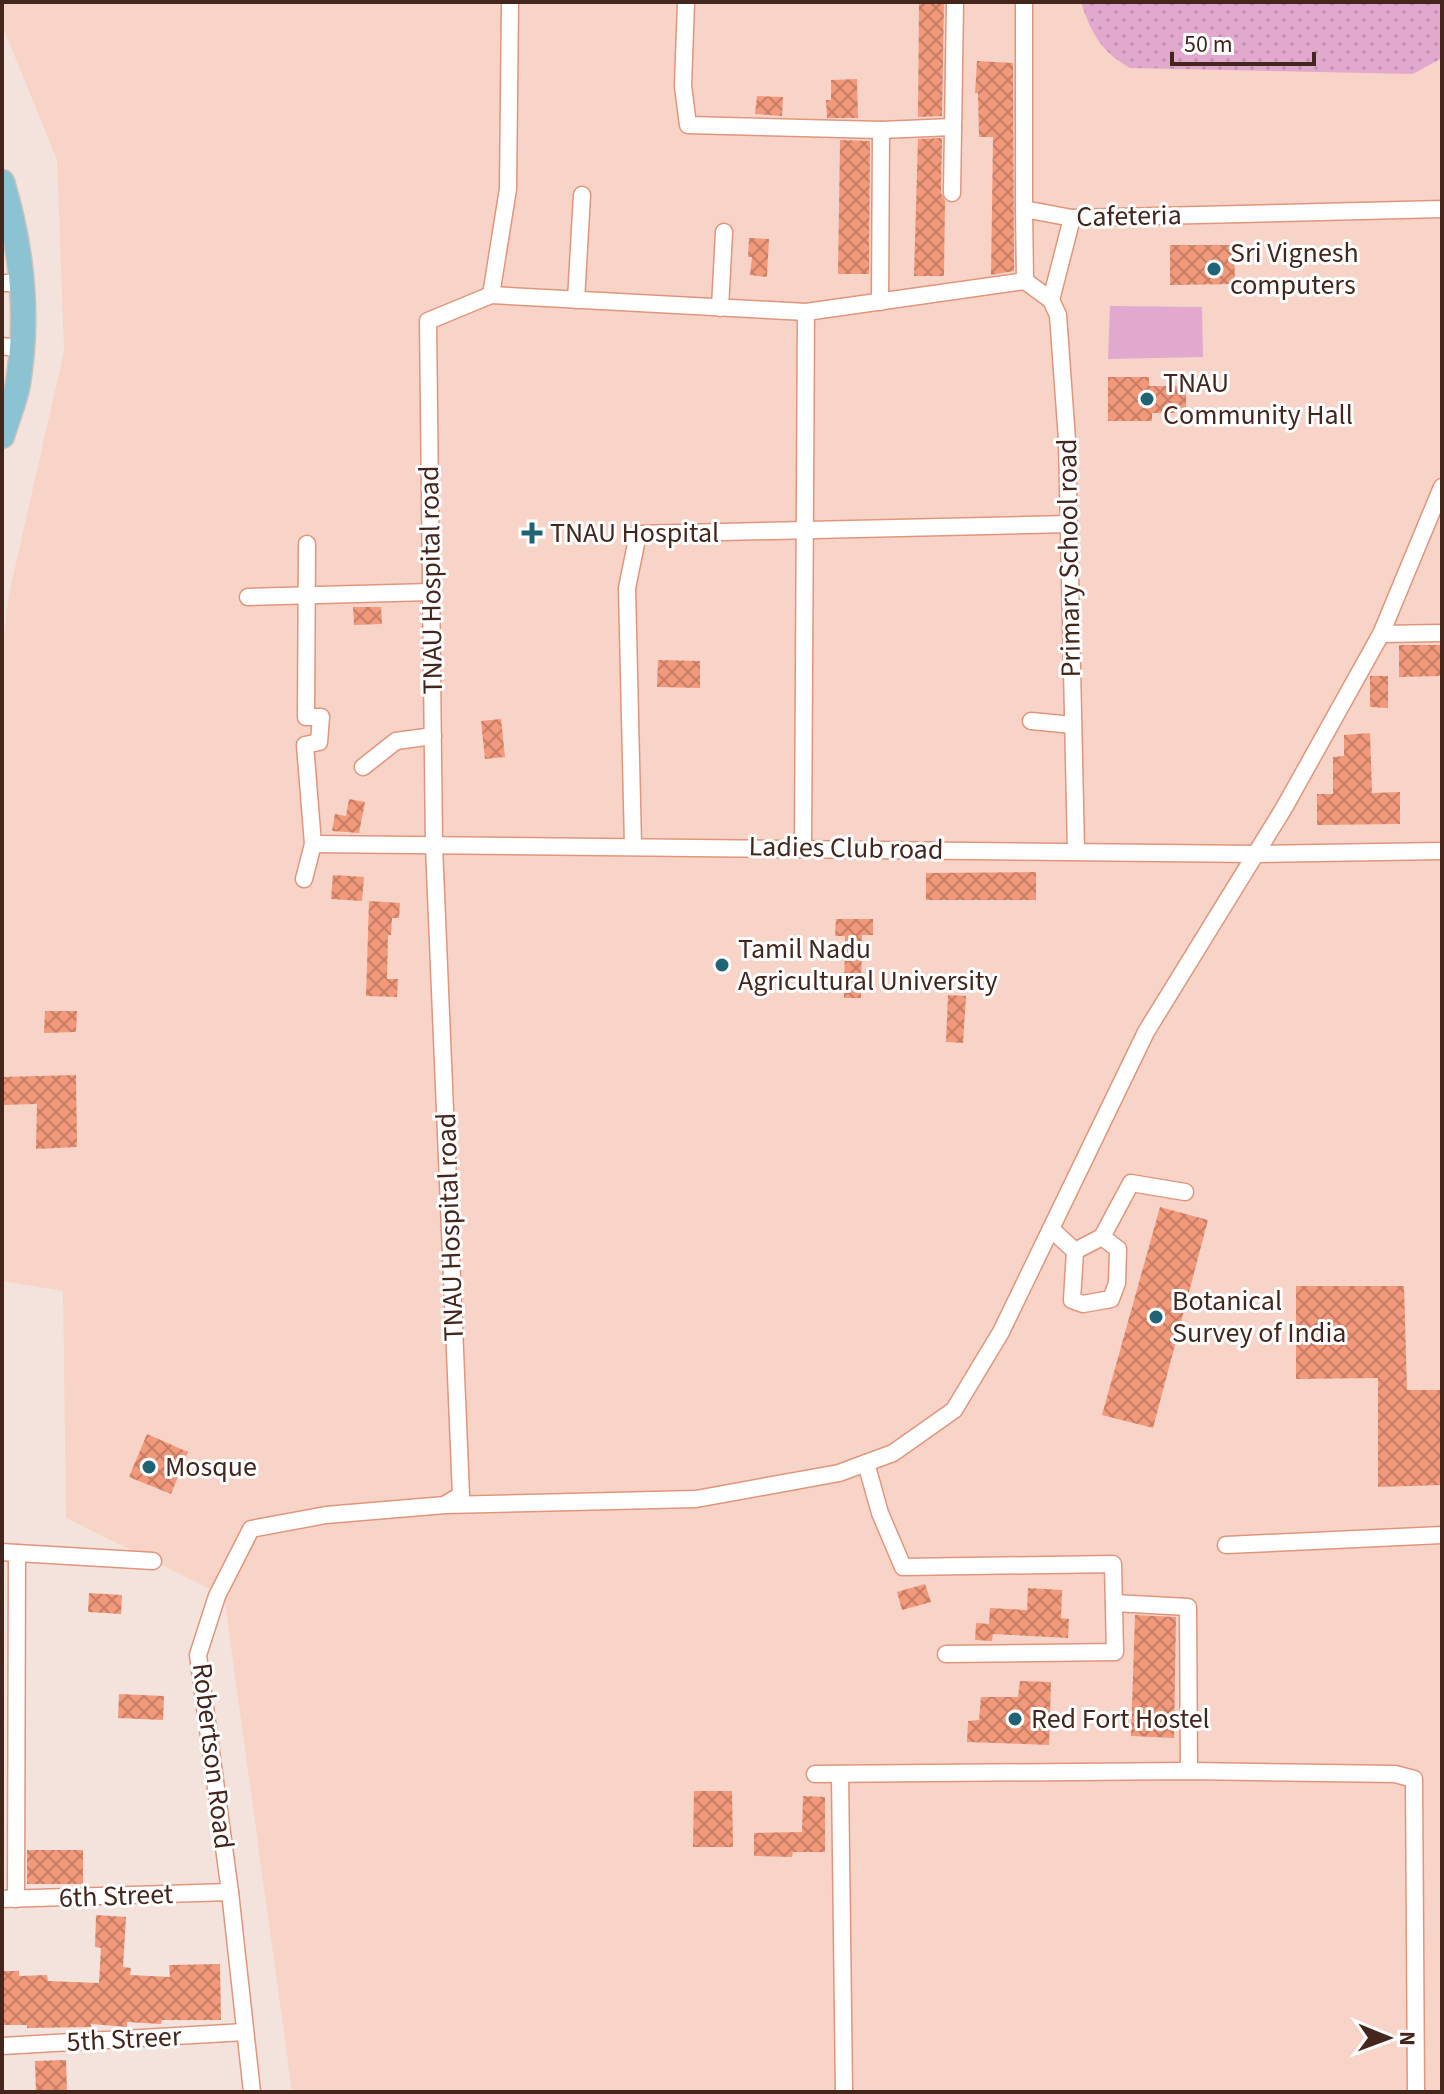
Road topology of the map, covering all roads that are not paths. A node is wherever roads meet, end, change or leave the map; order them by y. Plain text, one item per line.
1 (510, 2) edge
2 (686, 2) edge
3 (955, 2) edge
4 (1024, 2) edge
5 (953, 127) junction
6 (881, 130) junction
7 (2, 182) edge
8 (952, 193) dead end
9 (582, 195) dead end
10 (1024, 209) junction
11 (1442, 209) edge
12 (1072, 218) junction
13 (724, 232) dead end
14 (1025, 281) junction
15 (12, 283) edge
16 (491, 295) junction
17 (576, 300) junction
18 (1051, 300) junction
19 (880, 302) junction
20 (720, 308) junction
21 (806, 312) junction
22 (12, 347) edge
23 (2, 434) edge
24 (1442, 487) edge
25 (1069, 524) junction
26 (805, 530) junction
27 (307, 544) dead end
28 (431, 592) junction
29 (307, 595) junction
30 (248, 597) dead end
31 (1442, 633) edge
32 (1381, 634) junction
33 (1031, 721) dead end
34 (1073, 725) junction
35 (433, 736) junction
36 (363, 767) dead end
37 (313, 844) junction
38 (633, 845) junction
39 (434, 846) junction
40 (803, 848) junction
41 (1076, 851) junction
42 (1442, 851) edge
43 (1257, 854) junction
44 (304, 879) dead end
45 (1185, 1192) dead end
46 (1051, 1229) junction
47 (1102, 1237) junction
48 (1075, 1251) junction
49 (866, 1463) junction
50 (445, 1505) junction
51 (1442, 1535) edge
52 (1226, 1545) dead end
53 (9, 1552) edge
54 (153, 1561) dead end
55 (1114, 1603) junction
56 (946, 1654) dead end
57 (1189, 1771) junction
58 (815, 1774) dead end
59 (840, 1774) junction
60 (230, 1892) junction
61 (9, 1899) edge
62 (245, 2032) junction
63 (2, 2046) edge
64 (252, 2092) edge
65 (844, 2092) edge
66 (1416, 2092) edge

1 - 16 street
2 - 6 street
3 - 5 street
4 - 10 street
5 - 6 street
5 - 8 street
6 - 19 street
7 - 15 main road
9 - 17 street
10 - 12 street, Cafeteria
10 - 14 street
11 - 12 street, Cafeteria
12 - 18 street
13 - 20 street
14 - 18 street
14 - 19 street, TNAU Hospital road
15 - 22 main road
16 - 17 street, TNAU Hospital road
16 - 28 street, TNAU Hospital road
17 - 20 street, TNAU Hospital road
18 - 25 street, Primary School road
19 - 21 street, TNAU Hospital road
20 - 21 street, TNAU Hospital road
21 - 26 street
22 - 23 main road
24 - 32 street
25 - 26 street
25 - 34 street, Primary School road
26 - 38 street
26 - 40 street
27 - 29 street
28 - 29 street
28 - 35 street, TNAU Hospital road
29 - 30 street
29 - 37 street
31 - 32 street
32 - 43 street
33 - 34 street
34 - 41 street, Primary School road
35 - 36 street
35 - 39 street, TNAU Hospital road
37 - 39 street, Ladies Club road
37 - 44 street
38 - 39 street, Ladies Club road
38 - 40 street, Ladies Club road
39 - 50 street, TNAU Hospital road
40 - 41 street, Ladies Club road
41 - 43 street, Ladies Club road
42 - 43 street, Ladies Club road
43 - 46 street
45 - 47 street
46 - 48 street
46 - 49 street
47 - 48 street
47 - 48 street
49 - 50 street
49 - 55 street
50 - 60 street, Robertson Road
51 - 52 street
53 - 54 street
53 - 61 street
55 - 56 street
55 - 57 street
57 - 59 street
57 - 66 street
58 - 59 street
59 - 65 street
60 - 61 street, 6th Street
60 - 62 street, Robertson Road
62 - 63 street, 5th Streer
62 - 64 street, Robertson Road

